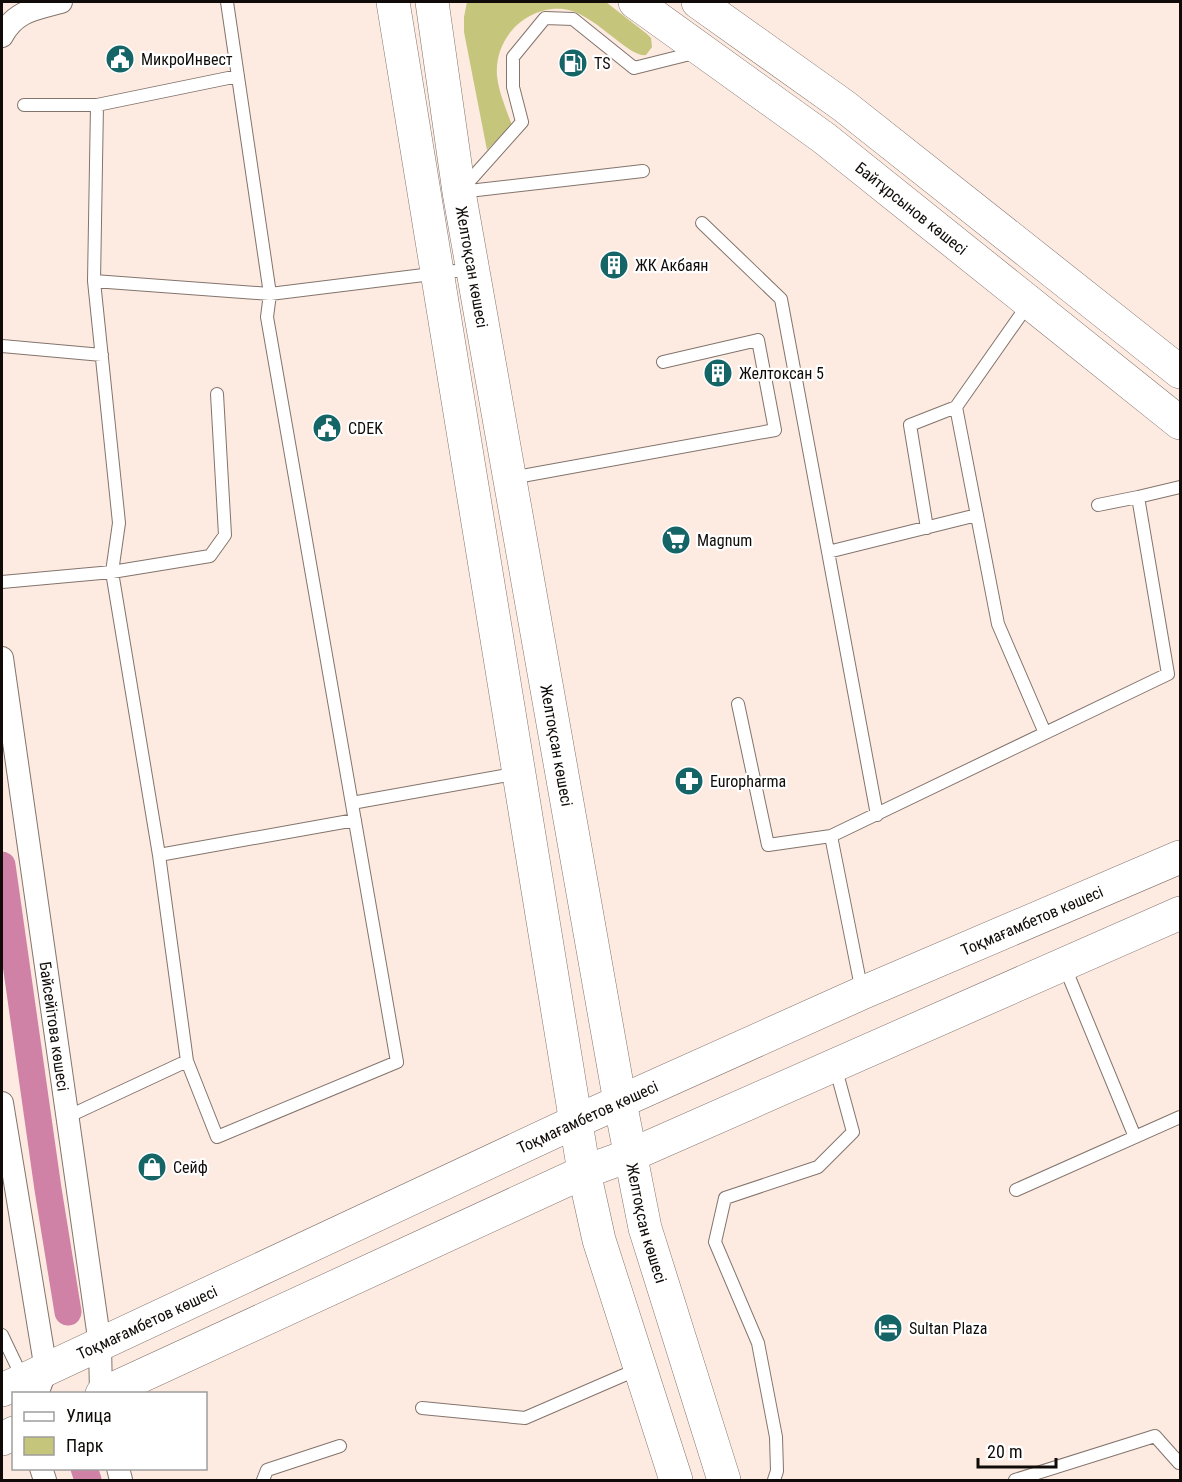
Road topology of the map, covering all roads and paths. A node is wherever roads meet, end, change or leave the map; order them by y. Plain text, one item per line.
1 (61, 2) edge
2 (227, 2) edge
3 (393, 2) edge
4 (635, 2) edge
5 (698, 2) edge
6 (436, 12) edge
7 (2, 36) edge
8 (703, 50) junction
9 (238, 76) junction
10 (24, 105) dead end
11 (97, 105) junction
12 (643, 171) dead end
13 (459, 192) junction
14 (702, 222) dead end
15 (473, 269) junction
16 (439, 274) junction
17 (94, 280) junction
18 (270, 294) junction
19 (1030, 302) junction
20 (2, 346) edge
21 (102, 355) junction
22 (663, 362) dead end
23 (1180, 372) edge
24 (217, 394) dead end
25 (956, 407) junction
26 (1180, 423) edge
27 (510, 478) junction
28 (1180, 487) edge
29 (1138, 496) junction
30 (1098, 505) dead end
31 (977, 515) junction
32 (927, 528) junction
33 (828, 552) junction
34 (112, 572) junction
35 (2, 582) edge
36 (2, 658) edge
37 (738, 704) dead end
38 (1045, 733) junction
39 (520, 772) junction
40 (352, 803) junction
41 (877, 815) junction
42 (355, 820) junction
43 (831, 836) junction
44 (159, 855) junction
45 (1180, 857) edge
46 (1180, 913) edge
47 (1063, 964) junction
48 (862, 993) junction
49 (187, 1061) junction
50 (834, 1065) junction
51 (620, 1102) junction
52 (2, 1103) edge
53 (1180, 1117) edge
54 (67, 1118) junction
55 (577, 1121) junction
56 (1135, 1137) junction
57 (632, 1155) junction
58 (584, 1172) junction
59 (1016, 1190) dead end
60 (2, 1335) edge
61 (100, 1345) junction
62 (640, 1368) junction
63 (27, 1383) edge
64 (101, 1392) edge
65 (105, 1392) edge
66 (422, 1408) dead end
67 (340, 1446) dead end
68 (1179, 1463) dead end
69 (263, 1480) edge
70 (676, 1480) edge
71 (724, 1480) edge
72 (774, 1480) edge
73 (1015, 1480) edge

1 - 7 street
2 - 9 lane
3 - 16 street, Желтоқсан көшесі
4 - 8 street, Байтұрсынов көшесі
5 - 23 street
6 - 13 street, Желтоқсан көшесі
8 - 13 lane
8 - 19 street, Байтұрсынов көшесі
9 - 11 lane
9 - 18 lane
10 - 11 lane
11 - 17 lane
12 - 13 lane
13 - 15 street, Желтоқсан көшесі
14 - 33 lane
15 - 16 lane
15 - 27 street, Желтоқсан көшесі
16 - 18 lane
16 - 39 street, Желтоқсан көшесі
17 - 18 lane
17 - 21 lane
18 - 40 lane
19 - 25 lane
19 - 26 street, Байтұрсынов көшесі
20 - 21 lane
21 - 34 lane
22 - 27 lane
24 - 34 lane
25 - 31 lane
25 - 32 lane
27 - 51 street, Желтоқсан көшесі
28 - 29 lane
29 - 30 lane
29 - 38 lane
31 - 32 lane
31 - 38 lane
32 - 33 lane
33 - 41 lane
34 - 35 lane
34 - 44 lane
36 - 54 street, Байсейітова көшесі
37 - 43 lane
38 - 41 lane
39 - 40 lane
39 - 55 street, Желтоқсан көшесі
40 - 42 lane
41 - 43 lane
42 - 44 lane
42 - 49 lane
43 - 48 lane
44 - 49 lane
45 - 48 street, Тоқмағамбетов көшесі
46 - 47 street
47 - 50 street
47 - 56 lane
48 - 51 street, Тоқмағамбетов көшесі
49 - 54 lane
50 - 57 street
50 - 72 lane
51 - 55 street, Тоқмағамбетов көшесі
51 - 57 street, Желтоқсан көшесі
52 - 63 street
53 - 56 lane
54 - 61 street, Байсейітова көшесі
55 - 58 street, Желтоқсан көшесі
55 - 61 street, Тоқмағамбетов көшесі
56 - 59 lane
57 - 58 street
57 - 71 street, Желтоқсан көшесі
58 - 62 street, Желтоқсан көшесі
58 - 65 street
60 - 63 lane
61 - 63 street, Тоқмағамбетов көшесі
61 - 64 street, Байсейітова көшесі
62 - 66 lane
62 - 70 street, Желтоқсан көшесі
67 - 69 lane
68 - 73 lane

